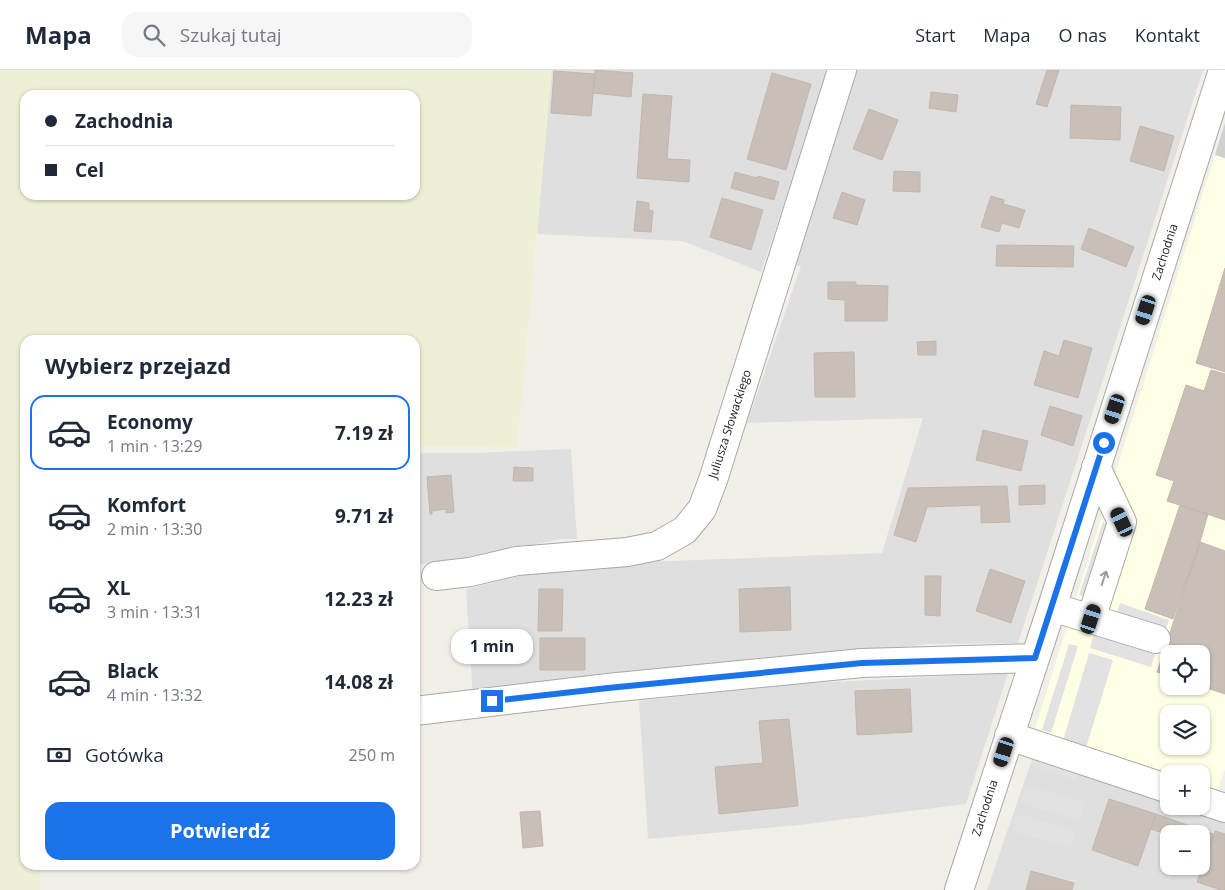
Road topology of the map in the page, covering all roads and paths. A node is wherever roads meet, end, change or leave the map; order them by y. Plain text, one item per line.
1 (842, 70) edge
2 (1224, 70) edge
3 (1096, 467) junction
4 (436, 576) dead end
5 (1052, 607) junction
6 (1091, 619) junction
7 (1156, 639) dead end
8 (1035, 658) junction
9 (420, 710) edge
10 (1009, 736) junction
11 (1160, 786) edge
12 (1210, 803) edge
13 (1225, 808) edge
14 (959, 890) edge

1 - 4 street, Juliusza Słowackiego
2 - 3 street, Zachodnia
3 - 5 street, Zachodnia
6 -> 3 street
5 - 6 street
5 - 8 street, Zachodnia
6 - 7 street
8 - 9 street
8 - 10 street, Zachodnia
10 - 11 street
10 - 14 street, Zachodnia
12 - 13 street

